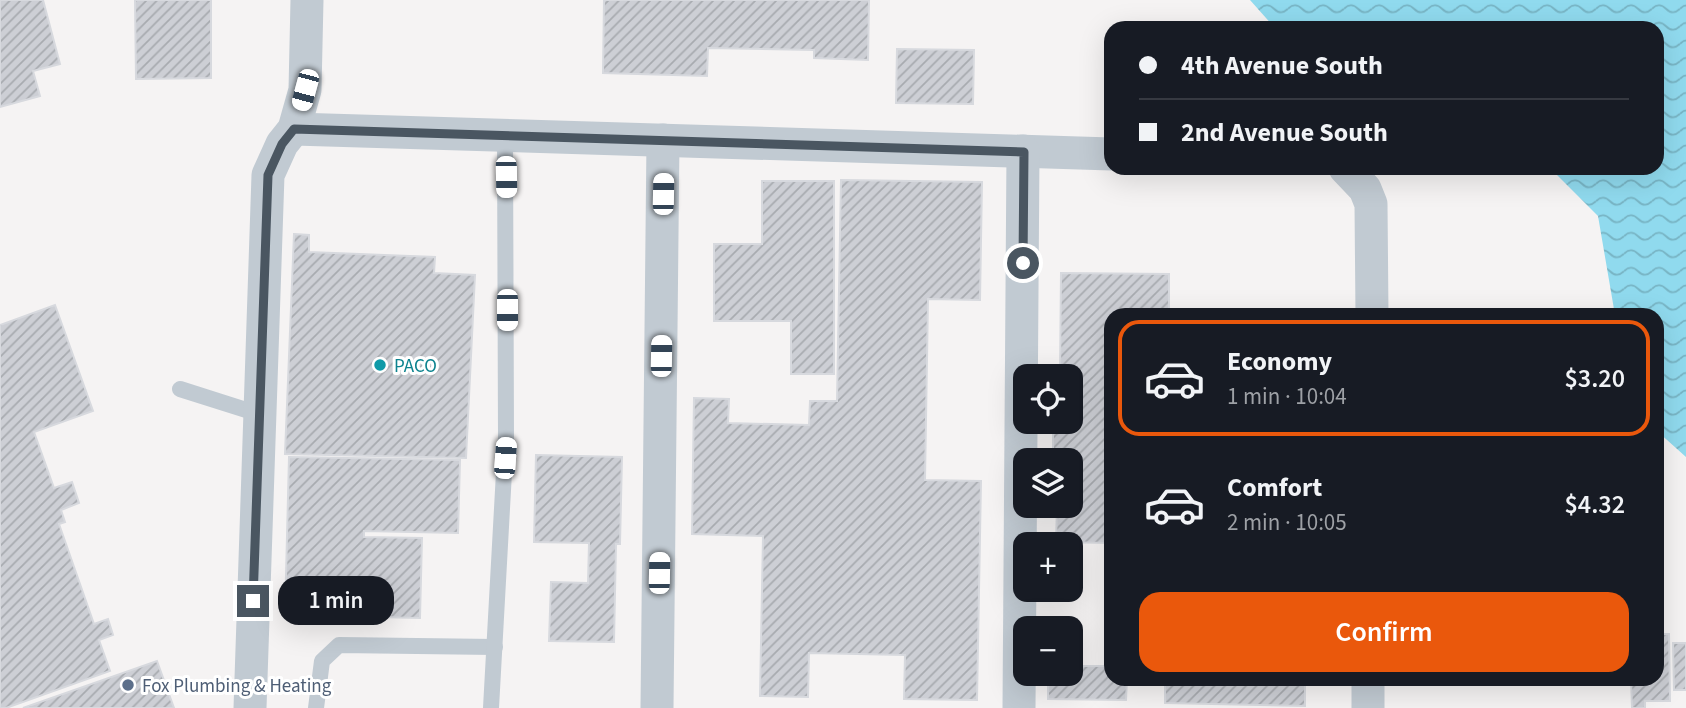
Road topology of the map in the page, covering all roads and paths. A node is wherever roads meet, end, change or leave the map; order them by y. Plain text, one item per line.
1 (307, 0) edge
2 (294, 129) junction
3 (505, 135) junction
4 (663, 140) junction
5 (1024, 152) junction
6 (1104, 154) edge
7 (1353, 175) edge
8 (1372, 308) edge
9 (180, 389) dead end
10 (260, 414) junction
11 (495, 647) junction
12 (1368, 686) edge
13 (250, 708) edge
14 (316, 708) edge
15 (491, 708) edge
16 (657, 708) edge
17 (1019, 708) edge
18 (1368, 708) edge

1 - 2 street
2 - 3 street
2 - 10 street
3 - 4 street
3 - 11 lane
4 - 5 street
4 - 16 street
5 - 6 street
5 - 17 street
7 - 8 street
9 - 10 lane
10 - 13 street
11 - 14 lane
11 - 15 lane
12 - 18 street

